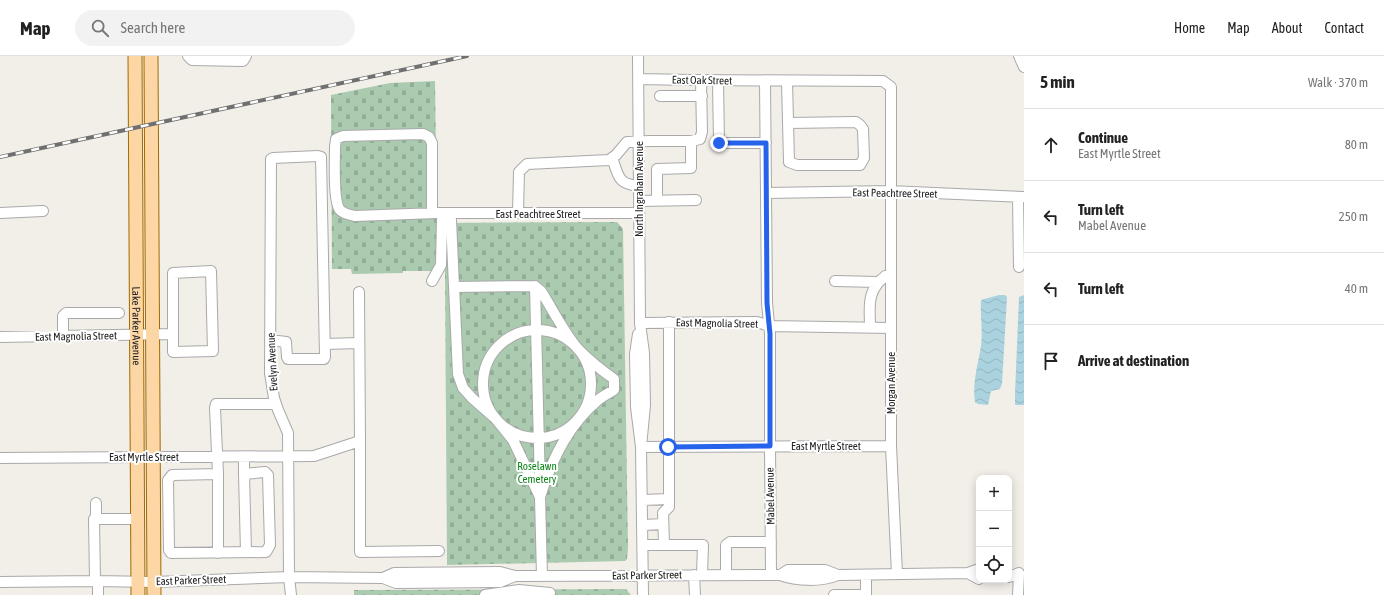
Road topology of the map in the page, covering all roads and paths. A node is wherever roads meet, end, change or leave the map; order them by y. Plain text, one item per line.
1 (135, 56) edge
2 (151, 56) edge
3 (188, 56) edge
4 (246, 56) edge
5 (638, 56) edge
6 (1018, 56) edge
7 (218, 59) edge
8 (1024, 67) edge
9 (638, 79) junction
10 (702, 80) junction
11 (718, 81) junction
12 (765, 81) junction
13 (787, 81) junction
14 (660, 96) dead end
15 (702, 96) junction
16 (788, 123) junction
17 (639, 141) junction
18 (691, 141) junction
19 (766, 143) junction
20 (612, 158) junction
21 (657, 169) junction
22 (639, 172) junction
23 (639, 186) junction
24 (890, 191) junction
25 (766, 193) junction
26 (1021, 197) edge
27 (657, 200) junction
28 (696, 200) dead end
29 (639, 201) junction
30 (43, 212) dead end
31 (0, 213) edge
32 (439, 213) junction
33 (518, 213) junction
34 (639, 213) junction
35 (1018, 267) dead end
36 (890, 276) junction
37 (432, 281) dead end
38 (835, 281) dead end
39 (878, 282) junction
40 (535, 286) junction
41 (454, 288) junction
42 (359, 292) dead end
43 (119, 313) dead end
44 (669, 322) junction
45 (640, 323) junction
46 (769, 326) junction
47 (870, 327) junction
48 (891, 328) junction
49 (536, 330) junction
50 (174, 334) junction
51 (136, 335) junction
52 (153, 335) junction
53 (64, 336) junction
54 (0, 337) edge
55 (270, 340) junction
56 (359, 343) junction
57 (325, 344) junction
58 (579, 349) junction
59 (276, 404) junction
60 (496, 419) junction
61 (579, 420) junction
62 (539, 438) junction
63 (360, 441) junction
64 (770, 446) junction
65 (891, 446) junction
66 (641, 447) junction
67 (668, 447) junction
68 (153, 456) junction
69 (216, 456) junction
70 (137, 457) junction
71 (244, 457) junction
72 (288, 457) junction
73 (0, 458) edge
74 (218, 474) junction
75 (244, 474) junction
76 (540, 497) junction
77 (669, 499) junction
78 (642, 500) junction
79 (96, 503) dead end
80 (96, 519) junction
81 (137, 519) junction
82 (663, 524) junction
83 (642, 525) junction
84 (771, 542) junction
85 (643, 545) junction
86 (664, 545) junction
87 (439, 551) dead end
88 (246, 552) junction
89 (218, 553) junction
90 (976, 570) edge
91 (1015, 573) edge
92 (776, 574) junction
93 (896, 574) junction
94 (968, 574) junction
95 (643, 575) junction
96 (698, 575) junction
97 (726, 575) junction
98 (866, 575) junction
99 (542, 576) junction
100 (289, 578) junction
101 (976, 578) edge
102 (97, 581) junction
103 (138, 581) junction
104 (0, 582) edge
105 (154, 582) junction
106 (519, 592) edge
107 (550, 593) dead end
108 (98, 595) edge
109 (138, 595) edge
110 (154, 595) edge
111 (291, 595) edge
112 (485, 595) edge
113 (643, 595) edge
114 (695, 595) edge
115 (834, 595) edge
116 (866, 595) edge
117 (1018, 595) edge

1 - 51 main road, Lake Parker Avenue
2 - 52 main road, Lake Parker Avenue
3 - 7 street
4 - 7 street
5 - 9 street, North Ingraham Avenue
6 - 8 street
9 - 10 street, East Oak Street
9 - 17 street, North Ingraham Avenue
10 - 11 street, East Oak Street
10 - 15 street
11 - 12 street, East Oak Street
11 - 19 street
12 - 13 street, East Oak Street
12 - 19 street, Mabel Avenue
13 - 16 street
13 - 24 street, Morgan Avenue
14 - 15 street
15 - 18 street
16 - 16 street
17 - 18 street
17 - 20 street
17 - 22 street, North Ingraham Avenue
18 - 21 street
19 - 25 street, Mabel Avenue
20 - 23 street
20 - 33 street
21 - 22 street
21 - 27 street
22 - 23 street, North Ingraham Avenue
23 - 29 street, North Ingraham Avenue
24 - 25 street, East Peachtree Street
24 - 26 street, East Peachtree Street
24 - 36 street, Morgan Avenue
25 - 46 street, Mabel Avenue
26 - 35 street
27 - 28 street
27 - 29 street
29 - 34 street, North Ingraham Avenue
30 - 31 street
32 - 32 street, East Peachtree Street
32 - 33 street, East Peachtree Street
32 - 37 street
32 - 41 street
33 - 34 street, East Peachtree Street
34 - 45 street, North Ingraham Avenue
36 - 39 street
36 - 48 street, Morgan Avenue
38 - 39 street
39 - 47 street
40 - 41 street
40 - 49 street
40 - 58 street
41 - 60 street
42 - 56 street
43 - 53 street
44 - 45 street, East Magnolia Street
44 - 46 street, East Magnolia Street
44 - 67 street
45 - 66 street, North Ingraham Avenue
46 - 47 street, East Magnolia Street
46 - 64 street, Mabel Avenue
47 - 48 street, East Magnolia Street
48 - 65 street, Morgan Avenue
49 - 58 street
49 - 60 street
49 - 62 street
50 - 50 street
50 - 52 street, East Magnolia Street
51 - 52 street, East Magnolia Street
51 - 53 street, East Magnolia Street
51 - 70 main road, Lake Parker Avenue
52 - 68 main road, Lake Parker Avenue
53 - 54 street, East Magnolia Street
55 - 57 street
55 - 57 street, Evelyn Avenue
55 - 59 street, Evelyn Avenue
56 - 57 street
56 - 63 street
58 - 61 street
58 - 61 street
59 - 69 street
59 - 72 street, Evelyn Avenue
60 - 62 street
60 - 76 street
61 - 62 street
61 - 76 street
62 - 76 street
63 - 72 street, East Myrtle Street
63 - 87 street
64 - 65 street, East Myrtle Street
64 - 67 street, East Myrtle Street
64 - 84 street, Mabel Avenue
65 - 93 street, Morgan Avenue
66 - 67 street, East Myrtle Street
66 - 78 street, North Ingraham Avenue
67 - 77 street
68 - 69 street, East Myrtle Street
68 - 70 street, East Myrtle Street
68 - 105 main road, Lake Parker Avenue
69 - 71 street, East Myrtle Street
69 - 74 street
70 - 73 street, East Myrtle Street
70 - 81 main road, Lake Parker Avenue
71 - 72 street, East Myrtle Street
71 - 75 street
72 - 100 street, Evelyn Avenue
74 - 89 street
74 - 89 street
75 - 88 street
75 - 88 street
76 - 99 street
77 - 78 street
77 - 82 street
78 - 83 street, North Ingraham Avenue
79 - 80 street
80 - 81 street
80 - 102 street
81 - 103 main road, Lake Parker Avenue
82 - 83 street
82 - 86 street
83 - 85 street, North Ingraham Avenue
84 - 92 street, Mabel Avenue
84 - 97 street
85 - 86 street
85 - 95 street, North Ingraham Avenue
86 - 96 street
88 - 89 street
90 - 94 street, East Parker Street
91 - 117 street
92 - 97 street, East Parker Street
92 - 98 street, East Parker Street
93 - 94 street, East Parker Street
93 - 98 street, East Parker Street
94 - 101 street, East Parker Street
95 - 96 street, East Parker Street
95 - 99 street, East Parker Street
95 - 113 street, North Ingraham Avenue
96 - 97 street, East Parker Street
96 - 114 street
98 - 116 street
99 - 100 street, East Parker Street
100 - 105 street, East Parker Street
100 - 111 street, Evelyn Avenue
102 - 103 street, East Parker Street
102 - 104 street, East Parker Street
102 - 108 street
103 - 105 street, East Parker Street
103 - 109 main road, Lake Parker Avenue
105 - 110 main road, Lake Parker Avenue
106 - 107 street
106 - 112 street
115 - 116 street

